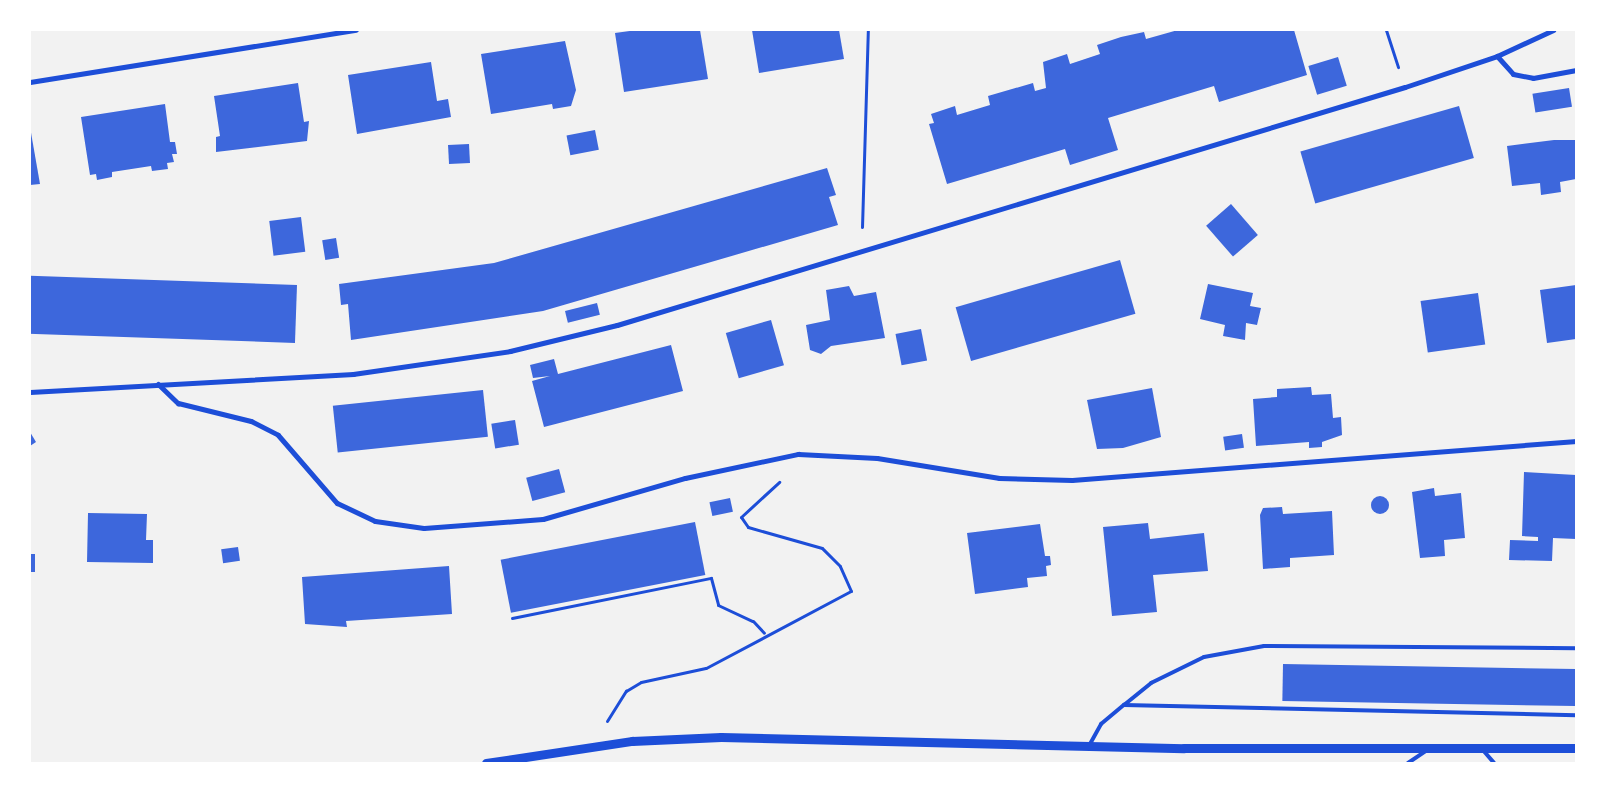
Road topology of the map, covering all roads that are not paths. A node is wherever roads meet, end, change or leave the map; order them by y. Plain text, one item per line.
1 (356, 30) edge
2 (1553, 30) edge
3 (1497, 56) junction
4 (1576, 70) edge
5 (30, 82) edge
6 (158, 384) junction
7 (30, 392) edge
8 (1576, 441) edge
9 (1576, 648) edge
10 (1124, 705) junction
11 (1576, 714) edge
12 (1090, 744) junction
13 (1431, 747) junction
14 (1481, 748) junction
15 (1576, 748) edge
16 (486, 763) edge
17 (1408, 763) edge
18 (1494, 763) edge

1 - 5 street
2 - 3 street
3 - 4 street
3 - 6 street
6 - 7 street
6 - 8 street
9 - 10 lane
10 - 11 lane
10 - 12 lane
12 - 13 street
12 - 16 street
13 - 14 street
13 - 17 lane
14 - 15 street
14 - 18 lane

